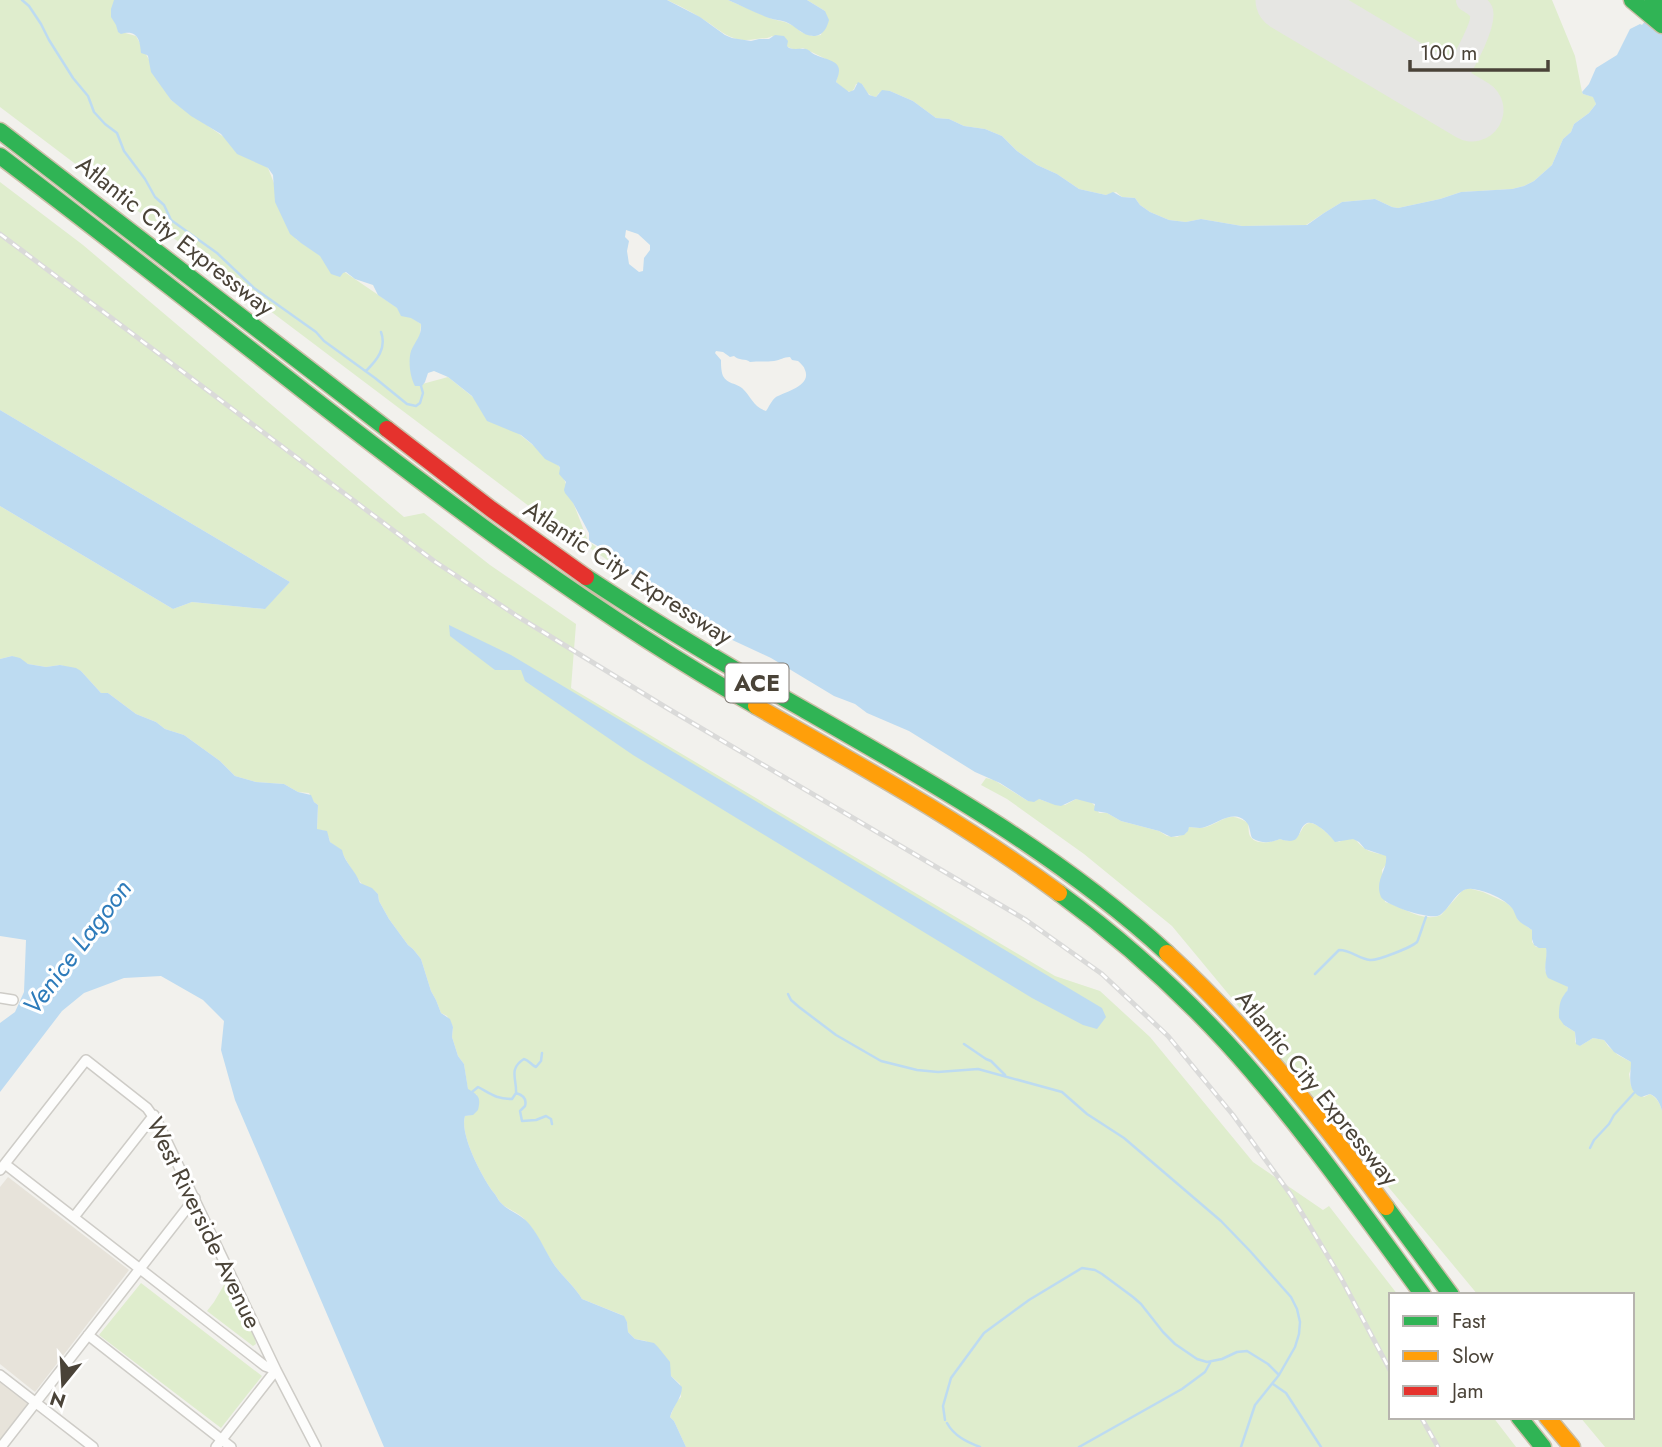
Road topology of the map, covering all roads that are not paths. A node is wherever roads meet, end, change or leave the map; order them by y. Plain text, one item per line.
1 (1632, 0) edge
2 (1653, 0) edge
3 (1662, 8) edge
4 (1662, 25) edge
5 (0, 131) edge
6 (0, 156) edge
7 (0, 998) edge
8 (13, 1000) dead end
9 (154, 1115) junction
10 (3, 1167) edge
11 (195, 1198) junction
12 (74, 1217) junction
13 (140, 1268) junction
14 (1422, 1293) edge
15 (1450, 1293) edge
16 (88, 1335) junction
17 (276, 1370) junction
18 (0, 1374) edge
19 (35, 1402) junction
20 (1521, 1419) edge
21 (1549, 1419) edge
22 (219, 1443) edge
23 (1, 1447) edge
24 (93, 1447) edge
25 (231, 1447) edge
26 (316, 1447) edge
27 (1543, 1447) edge
28 (1572, 1447) edge

1 - 4 highway
2 - 3 highway
5 - 15 highway, Atlantic City Expressway / ACE
6 - 14 highway, Atlantic City Expressway / ACE
7 - 8 street
9 - 10 street, West Riverside Avenue
9 - 11 street, West Riverside Avenue
9 - 12 street
10 - 12 street
11 - 13 street
11 - 17 street, West Riverside Avenue
12 - 13 street
13 - 16 street
13 - 17 street
16 - 19 street
16 - 22 street
17 - 22 street
17 - 26 street, West Riverside Avenue
18 - 19 street
19 - 23 street
19 - 24 street
20 - 27 highway
21 - 28 highway
22 - 25 street

